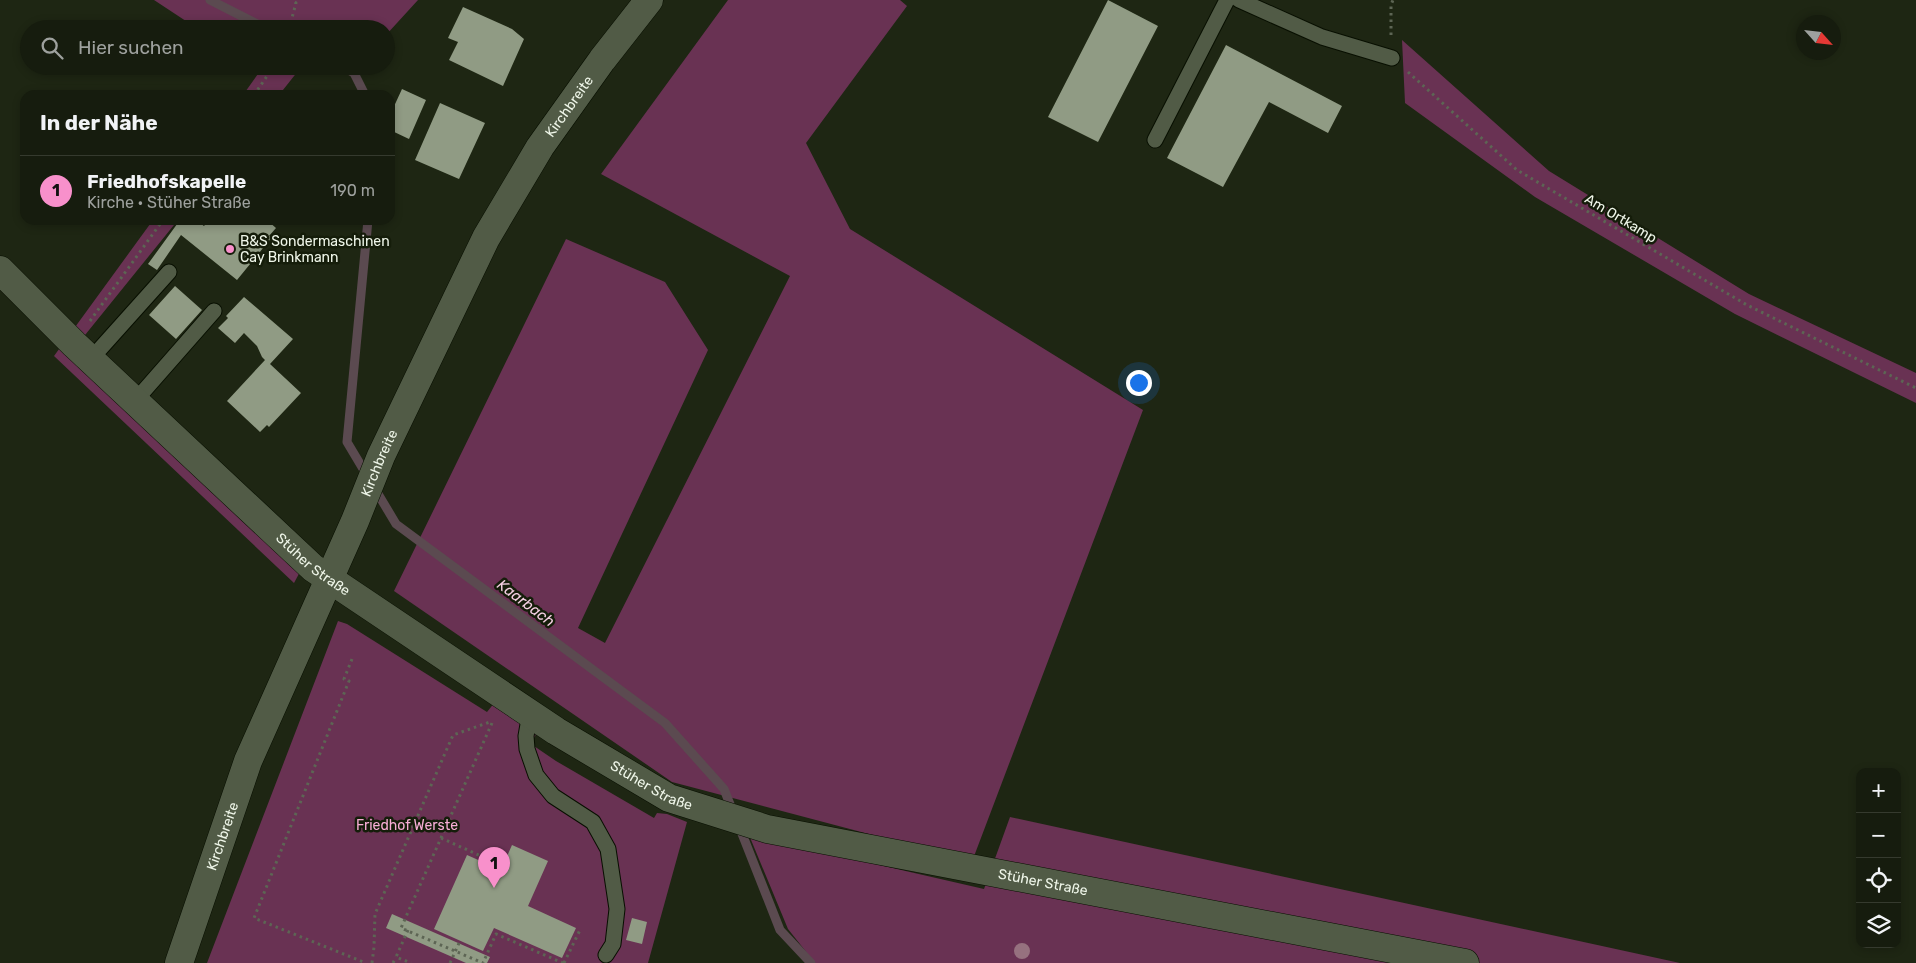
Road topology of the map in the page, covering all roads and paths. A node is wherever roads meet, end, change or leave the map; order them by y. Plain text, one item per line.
1 (649, 0) edge
2 (1227, 0) edge
3 (1239, 0) edge
4 (1393, 0) edge
5 (294, 1) edge
6 (291, 20) edge
7 (1392, 58) junction
8 (268, 75) edge
9 (257, 90) edge
10 (1155, 140) dead end
11 (160, 225) edge
12 (0, 270) edge
13 (169, 272) dead end
14 (214, 311) dead end
15 (82, 352) junction
16 (1916, 388) edge
17 (135, 401) junction
18 (329, 579) junction
19 (352, 659) dead end
20 (530, 713) junction
21 (493, 722) dead end
22 (488, 733) dead end
23 (442, 838) junction
24 (503, 866) dead end
25 (408, 930) junction
26 (580, 930) dead end
27 (460, 941) dead end
28 (455, 951) junction
29 (606, 955) dead end
30 (396, 957) junction
31 (179, 963) edge
32 (366, 963) edge
33 (372, 963) edge
34 (393, 963) edge
35 (411, 963) edge
36 (450, 963) edge
37 (563, 963) edge
38 (1465, 963) edge

1 - 18 street, Kirchbreite
2 - 10 lane
3 - 7 lane
4 - 7 path
5 - 6 path
7 - 16 path, Am Ortkamp
8 - 9 path
11 - 15 path
12 - 15 street, Stüher Straße
13 - 15 lane
14 - 17 lane
15 - 17 street, Stüher Straße
17 - 18 street, Stüher Straße
18 - 20 street, Stüher Straße
18 - 31 street, Kirchbreite
19 - 32 path
20 - 29 lane
20 - 38 street, Stüher Straße
21 - 33 path
22 - 23 path
23 - 24 path
23 - 25 path
25 - 28 path
25 - 30 path
26 - 37 path
27 - 28 path
28 - 36 path
28 - 37 path
30 - 34 path
30 - 35 path

